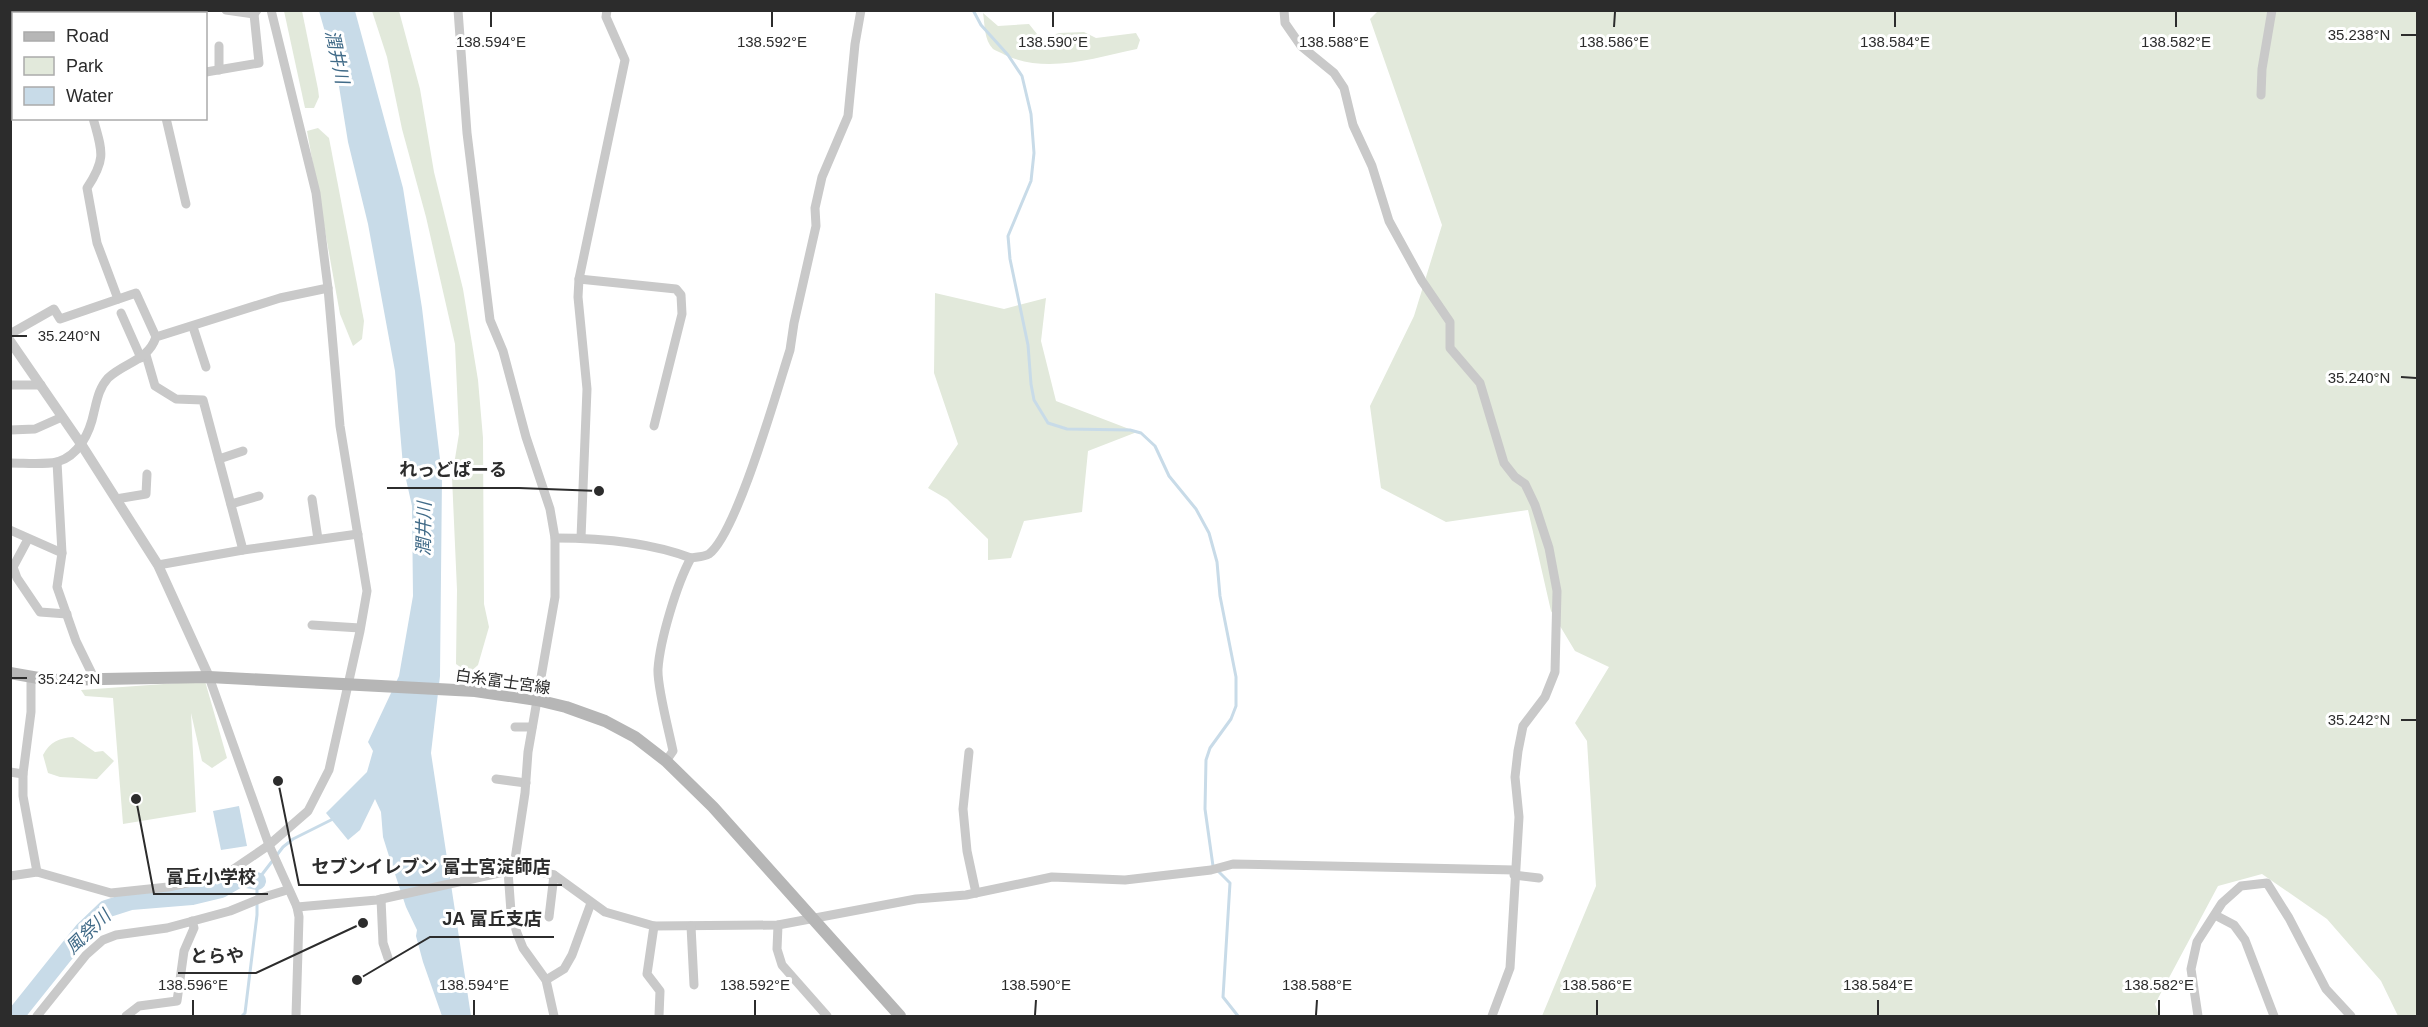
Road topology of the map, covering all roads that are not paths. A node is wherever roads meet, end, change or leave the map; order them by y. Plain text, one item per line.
1 (226, 10) edge
2 (271, 10) edge
3 (458, 10) edge
4 (607, 10) edge
5 (861, 10) edge
6 (1284, 10) edge
7 (2272, 10) edge
8 (256, 12) edge
9 (219, 46) dead end
10 (219, 70) junction
11 (207, 72) edge
12 (2261, 95) dead end
13 (94, 120) edge
14 (166, 120) edge
15 (186, 204) dead end
16 (579, 279) junction
17 (328, 288) junction
18 (118, 298) junction
19 (121, 314) dead end
20 (193, 327) junction
21 (10, 334) edge
22 (156, 337) junction
23 (10, 341) edge
24 (143, 356) junction
25 (206, 367) dead end
26 (10, 385) edge
27 (41, 385) junction
28 (62, 417) junction
29 (654, 426) dead end
30 (10, 430) edge
31 (81, 444) junction
32 (243, 451) dead end
33 (219, 459) junction
34 (57, 462) junction
35 (10, 463) edge
36 (147, 474) dead end
37 (259, 496) dead end
38 (116, 499) junction
39 (312, 499) dead end
40 (231, 504) junction
41 (10, 530) edge
42 (358, 534) junction
43 (555, 538) junction
44 (581, 538) junction
45 (28, 539) junction
46 (318, 539) junction
47 (243, 550) junction
48 (62, 553) junction
49 (691, 558) junction
50 (158, 565) junction
51 (12, 566) edge
52 (67, 614) junction
53 (312, 625) dead end
54 (360, 628) junction
55 (10, 673) edge
56 (209, 677) junction
57 (31, 678) junction
58 (95, 680) junction
59 (351, 684) junction
60 (537, 699) junction
61 (515, 727) dead end
62 (532, 727) junction
63 (538, 752) dead end
64 (969, 752) dead end
65 (528, 755) junction
66 (666, 761) junction
67 (10, 772) edge
68 (22, 774) junction
69 (495, 779) dead end
70 (526, 783) junction
71 (268, 845) junction
72 (511, 868) junction
73 (37, 872) junction
74 (1515, 872) junction
75 (554, 875) junction
76 (10, 876) edge
77 (1539, 878) dead end
78 (287, 890) junction
79 (976, 893) junction
80 (381, 899) junction
81 (591, 903) junction
82 (297, 907) junction
83 (2216, 915) junction
84 (549, 917) dead end
85 (813, 918) junction
86 (192, 921) junction
87 (778, 925) junction
88 (654, 926) junction
89 (691, 926) junction
90 (388, 958) dead end
91 (546, 980) junction
92 (694, 985) dead end
93 (37, 1017) edge
94 (126, 1017) edge
95 (296, 1017) edge
96 (554, 1017) edge
97 (659, 1017) edge
98 (827, 1017) edge
99 (900, 1017) edge
100 (1492, 1017) edge
101 (2198, 1017) edge
102 (2274, 1017) edge
103 (2351, 1017) edge

1 - 8 street
2 - 17 street
3 - 43 street
4 - 16 street
5 - 49 street
6 - 74 street
7 - 12 street
8 - 10 street
9 - 10 street
10 - 11 street
13 - 18 street
14 - 15 street
16 - 29 street
16 - 44 street
17 - 20 street
17 - 42 street
18 - 21 street
18 - 22 street
19 - 24 street
20 - 22 street
20 - 25 street
22 - 24 street
23 - 27 street
24 - 31 street
24 - 33 street
26 - 27 street
27 - 28 street
28 - 30 street
28 - 31 street
31 - 34 street
31 - 38 street
32 - 33 street
33 - 40 street
34 - 35 street
34 - 48 street
36 - 38 street
37 - 40 street
38 - 50 street
39 - 46 street
40 - 47 street
41 - 45 street
42 - 46 street
42 - 54 street
43 - 44 street
43 - 60 street
44 - 49 street
45 - 48 street
45 - 51 street
46 - 47 street
47 - 50 street
48 - 52 street
49 - 66 street
50 - 56 street
51 - 52 street
52 - 58 street
53 - 54 street
54 - 59 street
55 - 57 main road, 白糸富士宮線
56 - 58 main road, 白糸富士宮線
56 - 59 main road, 白糸富士宮線
56 - 71 street
57 - 58 main road, 白糸富士宮線
57 - 68 street
59 - 60 main road, 白糸富士宮線
59 - 71 street
60 - 62 street
60 - 66 main road, 白糸富士宮線
61 - 62 street
62 - 65 street
63 - 65 street
64 - 79 street
65 - 70 street
66 - 85 main road, 白糸富士宮線
67 - 68 street
68 - 73 street
69 - 70 street
70 - 72 street
71 - 73 street
71 - 78 street
72 - 75 street
72 - 80 street
72 - 91 street
73 - 76 street
74 - 77 street
74 - 79 street
74 - 100 street
75 - 81 street
75 - 84 street
78 - 82 street
78 - 86 street
79 - 85 street
80 - 82 street
80 - 90 street
81 - 88 street
81 - 91 street
82 - 95 street
83 - 101 street
83 - 102 street
83 - 103 street
85 - 87 street
85 - 99 main road, 白糸富士宮線
86 - 93 street
86 - 94 street
87 - 89 street
87 - 98 street
88 - 89 street
88 - 97 street
89 - 92 street
91 - 96 street

